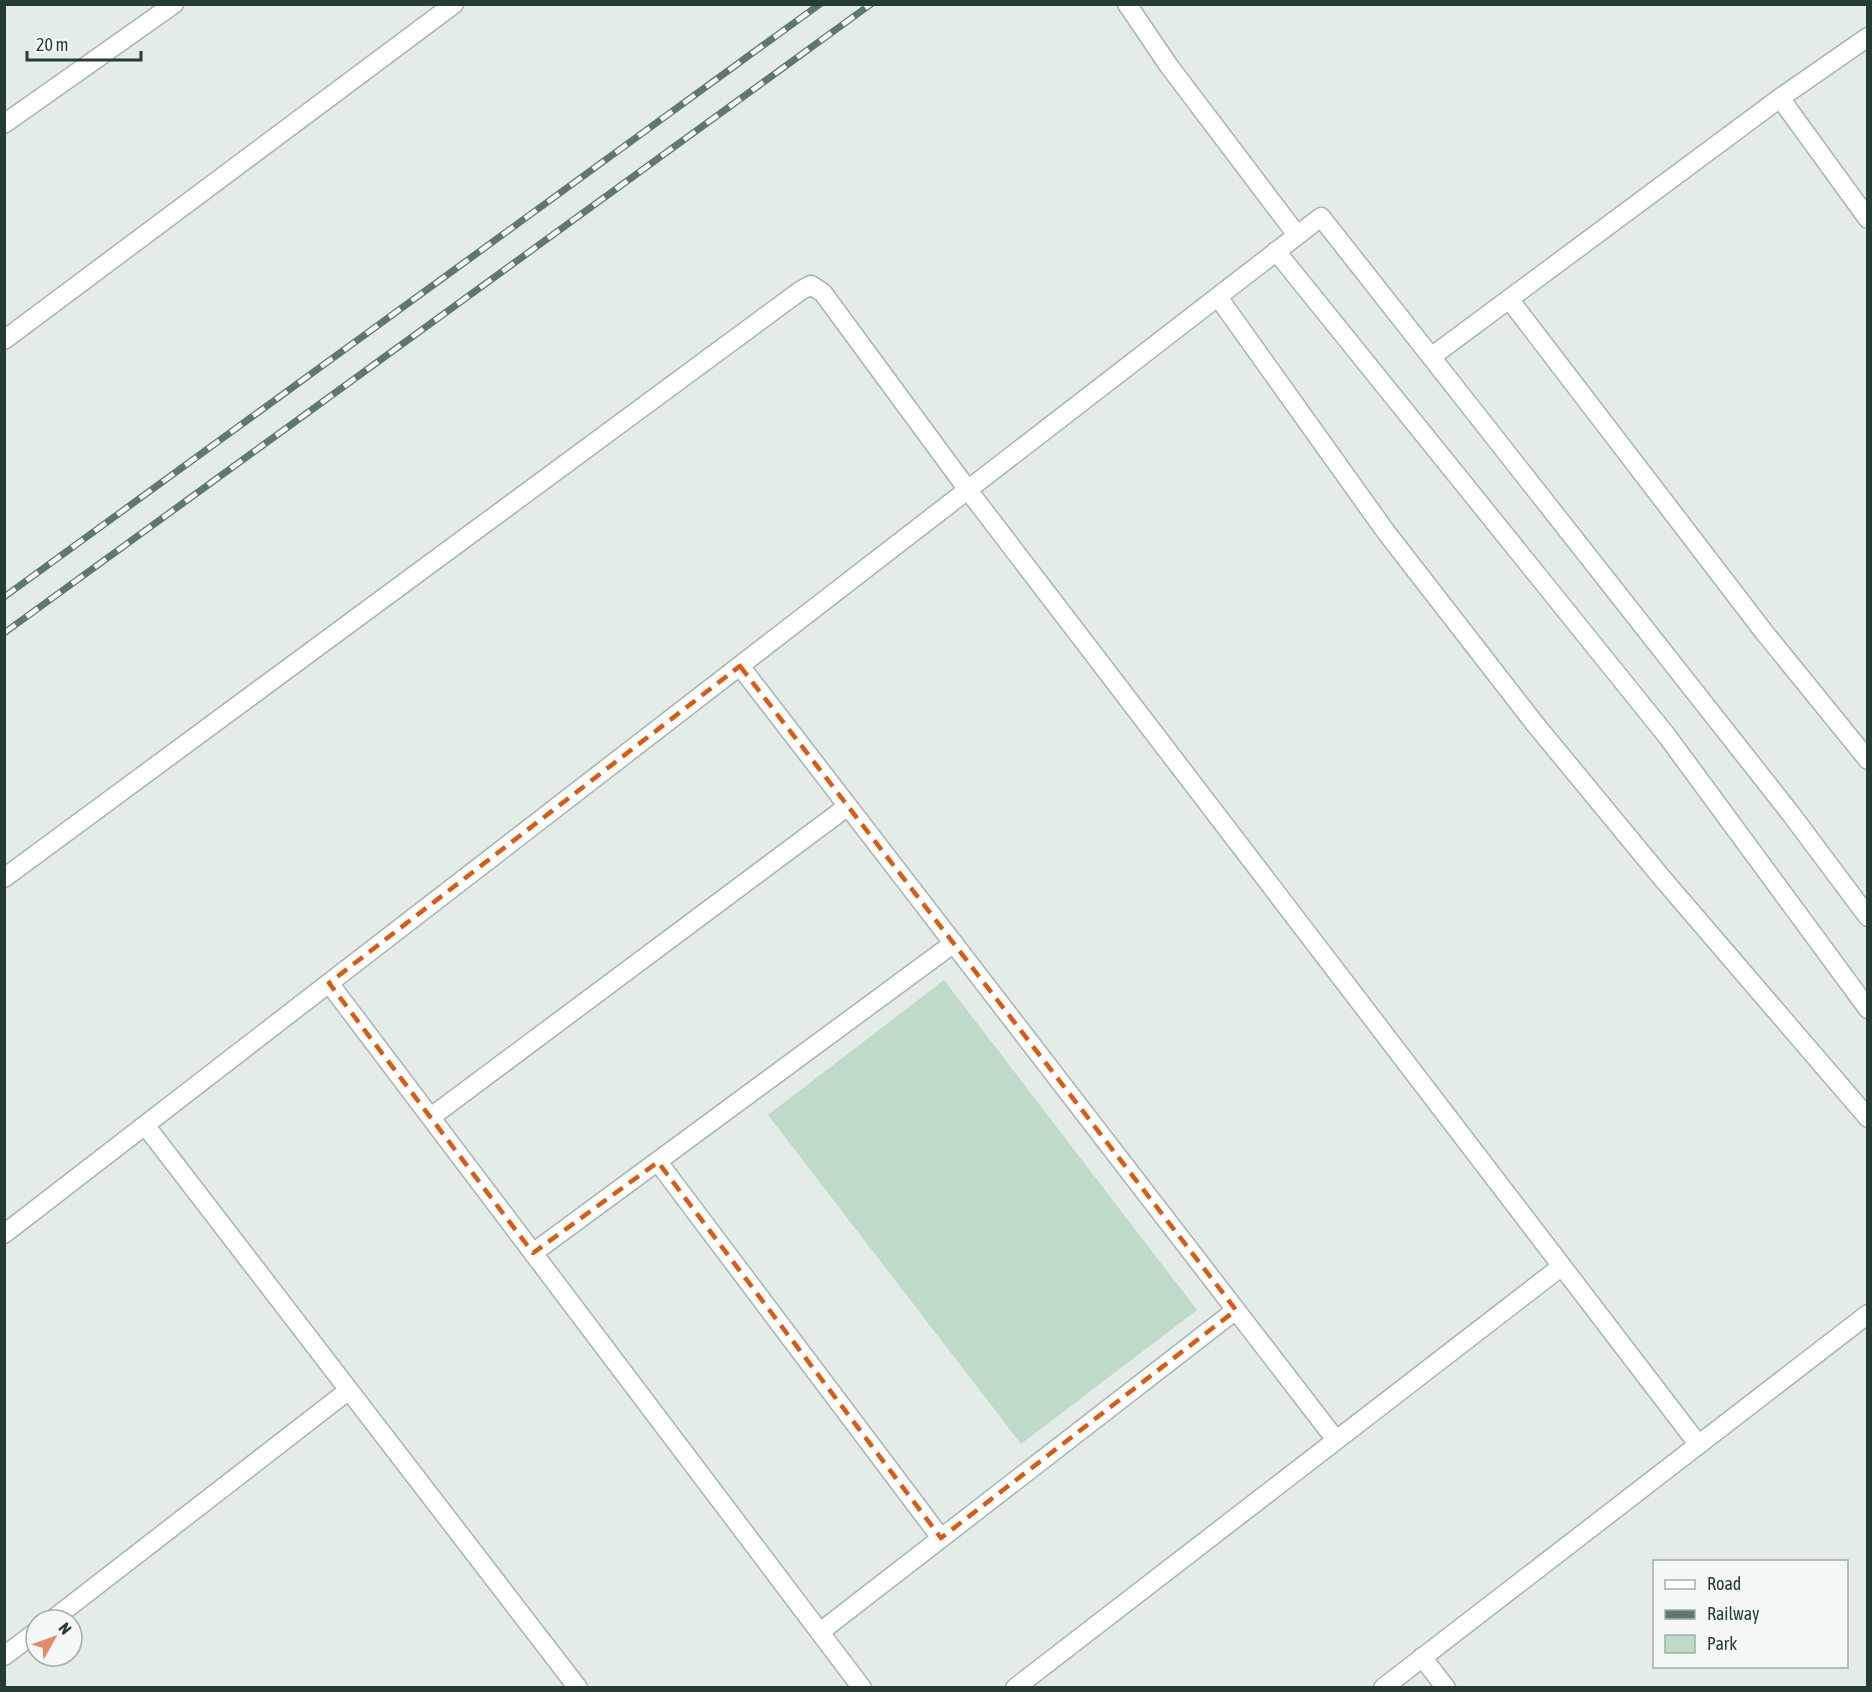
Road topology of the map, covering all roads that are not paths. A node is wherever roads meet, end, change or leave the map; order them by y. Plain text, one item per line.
1 (174, 4) edge
2 (454, 4) edge
3 (1127, 4) edge
4 (1868, 38) edge
5 (1780, 99) junction
6 (4, 124) edge
7 (1868, 219) edge
8 (1297, 235) junction
9 (1276, 251) junction
10 (1218, 297) junction
11 (1509, 299) junction
12 (4, 340) edge
13 (1431, 357) junction
14 (968, 490) junction
15 (740, 666) junction
16 (1868, 760) edge
17 (848, 806) junction
18 (4, 878) edge
19 (1868, 917) edge
20 (954, 944) junction
21 (329, 983) junction
22 (1868, 1009) edge
23 (431, 1117) junction
24 (1868, 1118) edge
25 (144, 1125) junction
26 (658, 1162) junction
27 (5, 1231) edge
28 (533, 1253) junction
29 (1562, 1266) junction
30 (1236, 1310) junction
31 (1868, 1314) edge
32 (349, 1390) junction
33 (1336, 1440) junction
34 (1698, 1444) junction
35 (941, 1538) junction
36 (67, 1608) edge
37 (820, 1632) junction
38 (24, 1641) edge
39 (4, 1656) edge
40 (1422, 1657) junction
41 (578, 1688) edge
42 (862, 1688) edge
43 (1015, 1688) edge
44 (1383, 1688) edge
45 (1446, 1688) edge

1 - 6 street
2 - 12 street
3 - 8 street
4 - 5 street
5 - 7 street
5 - 11 street
8 - 9 street
8 - 13 street
9 - 10 street
9 - 22 street
10 - 14 street
10 - 24 street
11 - 13 street
11 - 16 street
13 - 19 street
14 - 15 street
14 - 18 street
14 - 29 street
15 - 17 street
15 - 21 street
17 - 20 street
17 - 23 street
20 - 26 street
20 - 30 street
21 - 23 street
21 - 25 street
23 - 28 street
25 - 27 street
25 - 32 street
26 - 28 street
26 - 35 street
28 - 37 street
29 - 33 street
29 - 34 street
30 - 33 street
30 - 35 street
31 - 34 street
32 - 36 street
32 - 41 street
33 - 43 street
34 - 40 street
35 - 37 street
37 - 42 street
38 - 39 street
40 - 44 street
40 - 45 street

